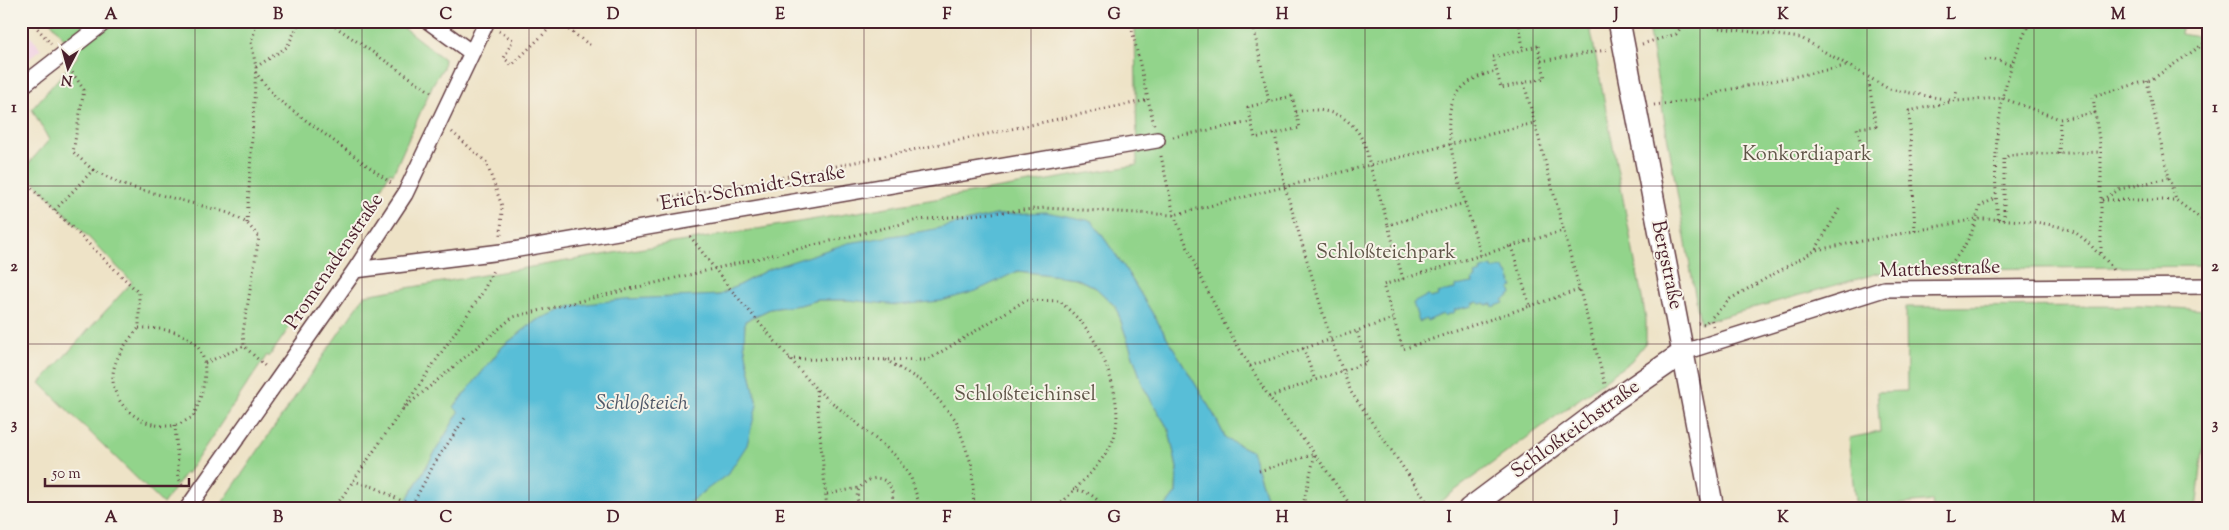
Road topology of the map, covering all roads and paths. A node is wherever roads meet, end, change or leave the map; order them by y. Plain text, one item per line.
1 (31, 21) edge
2 (106, 21) edge
3 (258, 21) edge
4 (300, 21) edge
5 (327, 21) edge
6 (428, 21) edge
7 (487, 21) edge
8 (1130, 21) edge
9 (1252, 21) edge
10 (1519, 21) edge
11 (1619, 21) edge
12 (1688, 21) edge
13 (2031, 21) edge
14 (513, 40) dead end
15 (2208, 41) edge
16 (591, 46) dead end
17 (1623, 47) junction
18 (1523, 49) junction
19 (472, 53) junction
20 (61, 56) junction
21 (1985, 60) dead end
22 (1541, 61) junction
23 (2011, 65) junction
24 (1846, 66) junction
25 (256, 67) junction
26 (1497, 71) junction
27 (255, 72) junction
28 (1868, 78) junction
29 (2147, 81) junction
30 (1524, 83) junction
31 (21, 87) edge
32 (1957, 89) dead end
33 (2002, 98) junction
34 (1148, 100) junction
35 (1955, 101) junction
36 (1269, 102) junction
37 (447, 103) junction
38 (1635, 108) junction
39 (1296, 112) junction
40 (2094, 113) junction
41 (2060, 119) junction
42 (439, 120) junction
43 (1251, 122) junction
44 (1534, 123) junction
45 (1275, 134) junction
46 (1157, 140) junction
47 (1451, 144) junction
48 (1862, 144) dead end
49 (2101, 152) junction
50 (2059, 154) junction
51 (1370, 165) junction
52 (93, 170) junction
53 (21, 178) edge
54 (2169, 178) junction
55 (1285, 186) junction
56 (405, 194) junction
57 (1996, 198) junction
58 (659, 199) dead end
59 (2102, 200) junction
60 (2176, 200) junction
61 (1465, 203) junction
62 (1842, 206) dead end
63 (55, 210) junction
64 (1174, 215) junction
65 (1976, 219) junction
66 (1998, 219) junction
67 (2004, 220) junction
68 (680, 222) junction
69 (247, 223) junction
70 (2208, 224) edge
71 (1388, 225) junction
72 (1563, 231) junction
73 (1915, 231) junction
74 (1511, 246) junction
75 (1816, 250) junction
76 (500, 252) junction
77 (1481, 255) junction
78 (2101, 256) junction
79 (355, 270) junction
80 (715, 270) junction
81 (1403, 279) junction
82 (2119, 286) junction
83 (2208, 286) edge
84 (1926, 287) junction
85 (1579, 290) junction
86 (1530, 306) junction
87 (1393, 319) junction
88 (139, 328) junction
89 (1357, 332) junction
90 (1331, 340) junction
91 (1718, 341) junction
92 (244, 346) junction
93 (1303, 348) junction
94 (1684, 352) junction
95 (789, 359) junction
96 (884, 360) junction
97 (205, 362) junction
98 (1250, 366) junction
99 (1343, 371) junction
100 (279, 378) junction
101 (1315, 380) junction
102 (816, 389) junction
103 (1269, 397) junction
104 (1610, 403) junction
105 (403, 409) junction
106 (465, 418) dead end
107 (175, 425) junction
108 (1315, 454) junction
109 (1259, 471) dead end
110 (353, 481) junction
111 (859, 488) junction
112 (1073, 490) junction
113 (827, 494) junction
114 (189, 505) edge
115 (411, 507) edge
116 (334, 509) edge
117 (827, 509) edge
118 (863, 509) edge
119 (886, 509) edge
120 (921, 509) edge
121 (974, 509) edge
122 (1056, 509) edge
123 (1104, 509) edge
124 (1302, 509) edge
125 (1353, 509) edge
126 (1432, 509) edge
127 (1469, 509) edge
128 (1713, 509) edge

1 - 20 path
2 - 20 street
3 - 25 path
4 - 25 path
5 - 37 path
6 - 19 street
7 - 19 street, Promenadenstraße
8 - 34 path
9 - 36 path
10 - 18 path
11 - 17 main road, Bergstraße
12 - 17 path
12 - 24 path
13 - 23 path
14 - 16 path
15 - 29 path
17 - 22 path
17 - 38 main road, Bergstraße
18 - 22 path
18 - 26 path
19 - 37 street, Promenadenstraße
20 - 31 street
20 - 52 path
21 - 23 path
22 - 30 path
23 - 33 path
24 - 28 path
24 - 38 path
25 - 27 path
26 - 30 path
26 - 47 path
27 - 56 path
27 - 69 path
28 - 35 path
28 - 48 path
29 - 40 path
29 - 54 path
30 - 44 path
32 - 35 path
33 - 35 path
33 - 41 path
33 - 57 path
34 - 46 path
34 - 58 path
35 - 73 path
36 - 39 path
36 - 43 path
37 - 42 street, Promenadenstraße
38 - 94 main road, Bergstraße
39 - 45 path
39 - 51 path
40 - 41 path
40 - 49 path
41 - 50 path
42 - 56 street, Promenadenstraße
42 - 76 path
43 - 45 path
43 - 46 path
44 - 47 path
44 - 72 path
45 - 55 path
46 - 64 path
46 - 68 street, Erich-Schmidt-Straße
47 - 51 path
47 - 61 path
49 - 50 path
49 - 59 path
50 - 67 path
51 - 55 path
51 - 71 path
52 - 63 path
52 - 69 path
53 - 63 path
54 - 59 path
54 - 60 path
55 - 64 path
55 - 90 path
56 - 79 street, Promenadenstraße
57 - 65 path
57 - 66 path
59 - 60 path
59 - 78 path
60 - 70 path
61 - 71 path
61 - 77 path
62 - 75 path
63 - 88 path
64 - 80 path
64 - 98 path
65 - 66 path
65 - 73 path
65 - 84 path
66 - 67 path
67 - 78 path
68 - 76 street, Erich-Schmidt-Straße
68 - 80 path
69 - 92 path
71 - 81 path
72 - 74 path
72 - 85 path
73 - 75 path
74 - 77 path
74 - 86 path
75 - 91 path
76 - 79 street, Erich-Schmidt-Straße
76 - 105 path
77 - 81 path
78 - 82 path
79 - 100 street, Promenadenstraße
80 - 95 path
80 - 105 path
81 - 87 path
82 - 83 street, Matthesstraße
82 - 84 street, Matthesstraße
84 - 91 street, Matthesstraße
85 - 86 path
85 - 104 path
86 - 87 path
87 - 89 path
88 - 97 path
88 - 107 path
89 - 90 path
89 - 99 path
90 - 93 path
90 - 99 path
91 - 94 street, Matthesstraße
92 - 97 path
92 - 100 path
93 - 98 path
93 - 101 path
94 - 104 main road, Schloßteichstraße
94 - 128 main road, Bergstraße
95 - 96 path
95 - 102 path
96 - 112 path
96 - 121 path
97 - 107 path
98 - 103 path
99 - 101 path
99 - 126 path
100 - 114 street, Promenadenstraße
101 - 103 path
102 - 113 path
102 - 120 path
103 - 108 path
104 - 127 main road, Schloßteichstraße
105 - 110 path
106 - 115 path
107 - 114 path
108 - 109 path
108 - 124 path
108 - 125 path
110 - 115 path
110 - 116 path
111 - 113 path
111 - 118 path
111 - 119 path
112 - 122 path
112 - 123 path
113 - 117 path

